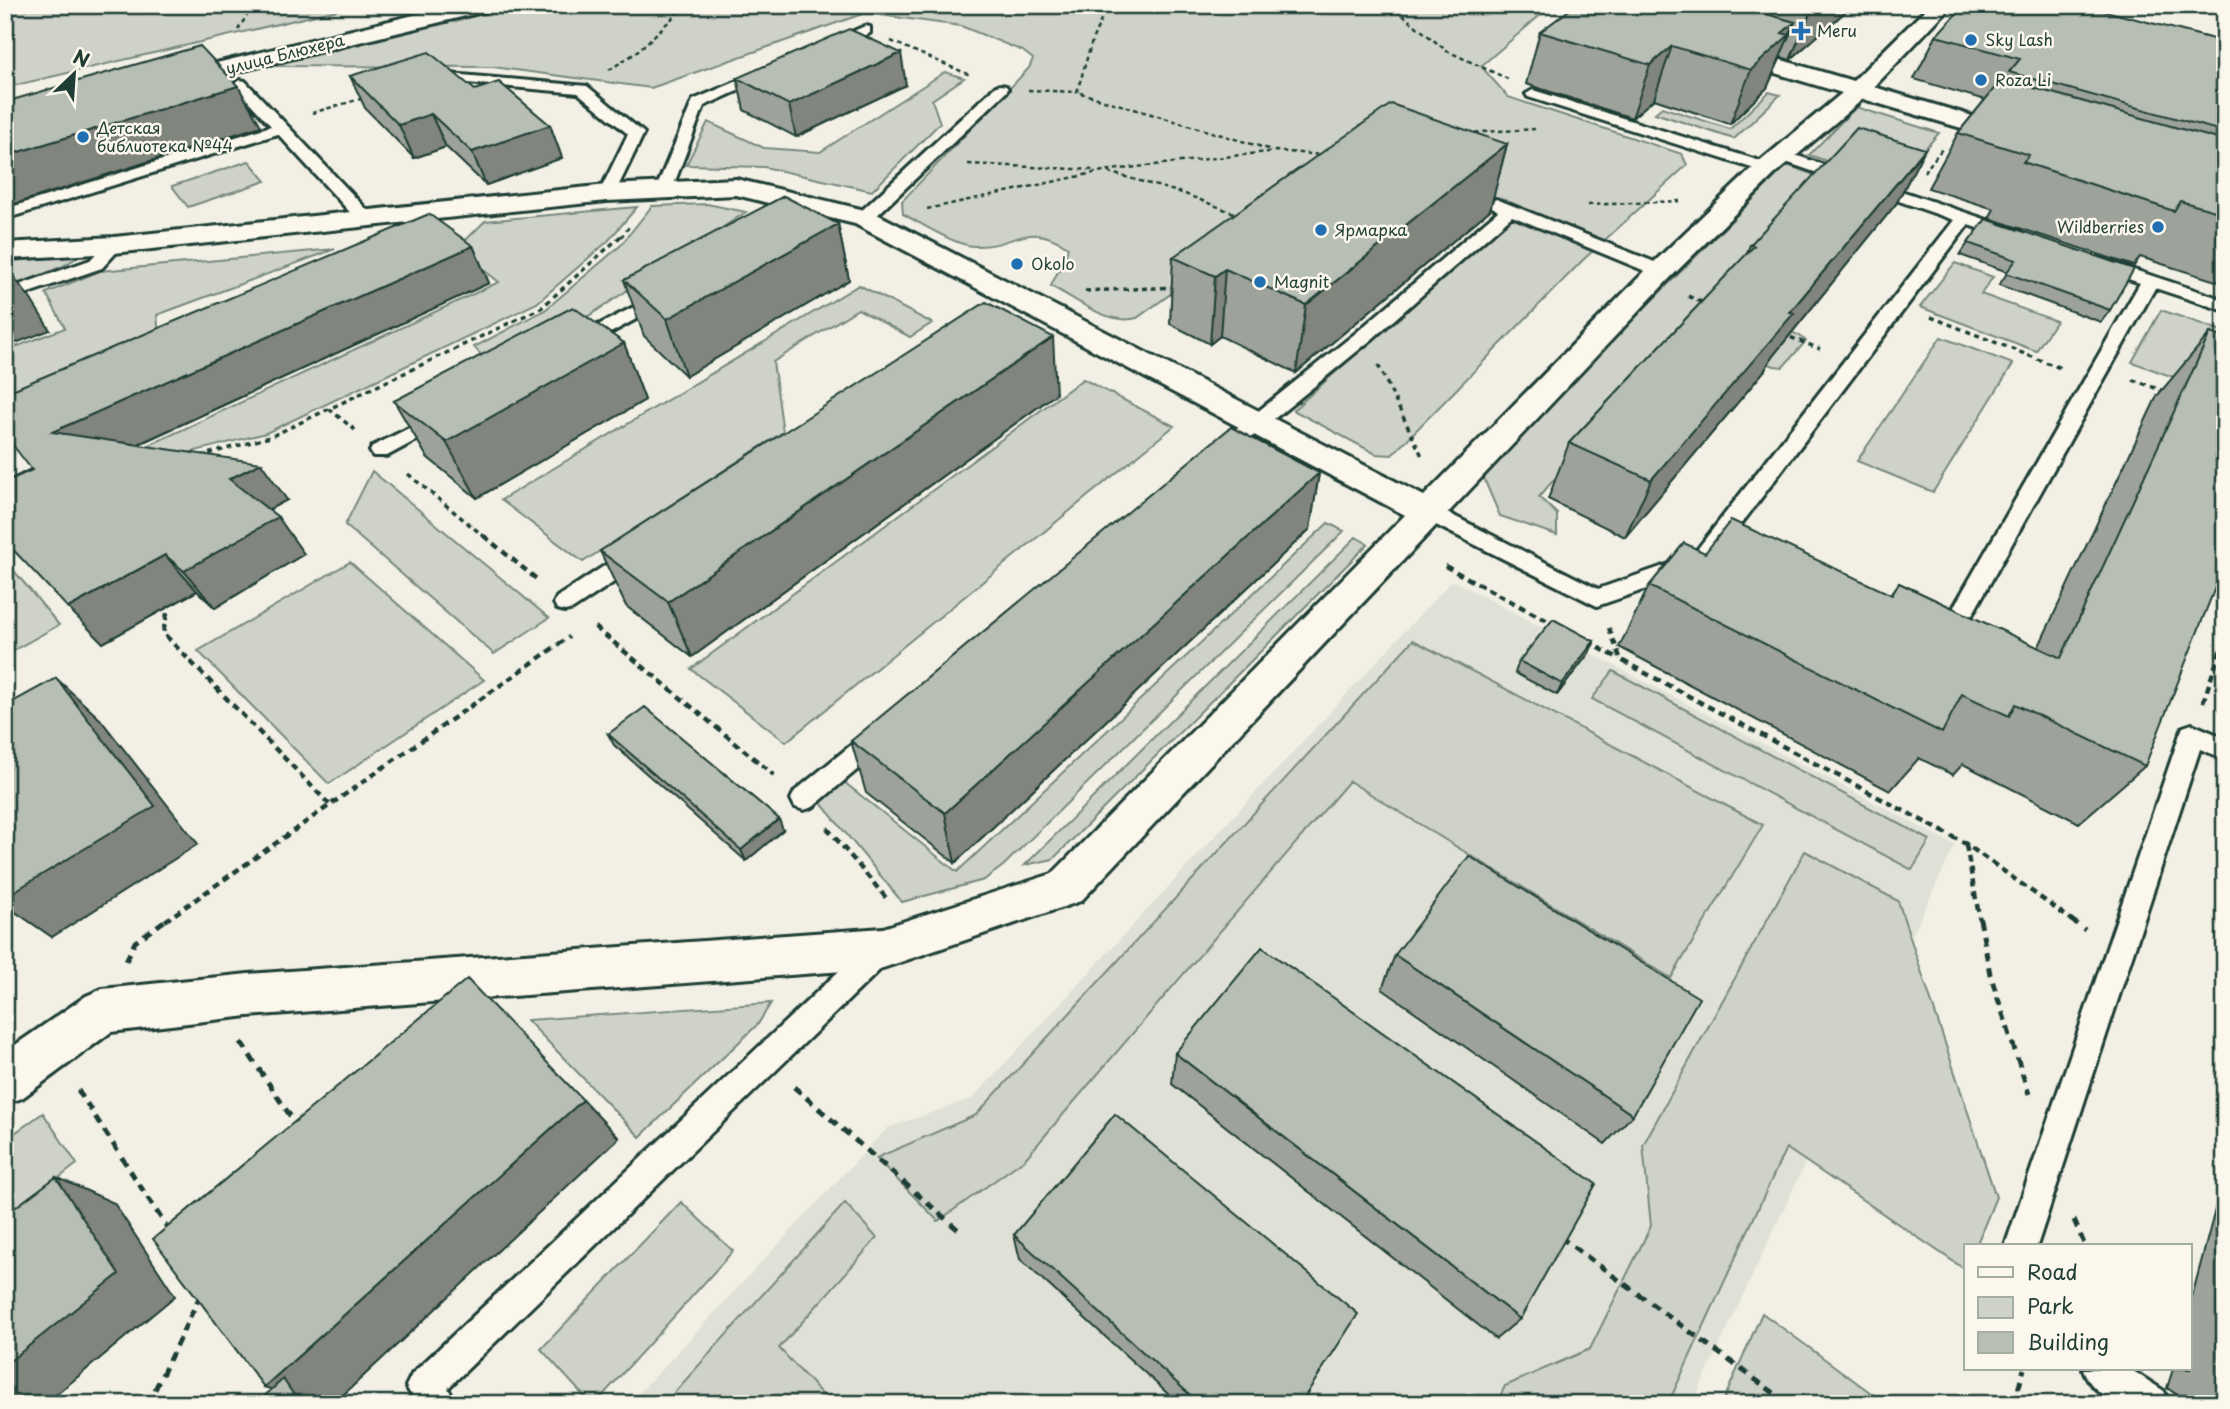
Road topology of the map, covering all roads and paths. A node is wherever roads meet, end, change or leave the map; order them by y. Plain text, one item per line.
1 (482, 5) edge
2 (686, 5) edge
3 (1108, 5) edge
4 (1390, 5) edge
5 (1942, 5) edge
6 (865, 30) joint
7 (1700, 44) edge
8 (817, 51) edge
9 (782, 66) edge
10 (439, 77) edge
11 (240, 84) edge
12 (148, 87) edge
13 (582, 89) junction
14 (1001, 89) junction
15 (1858, 90) junction
16 (1077, 92) junction
17 (1533, 93) joint
18 (364, 98) edge
19 (279, 126) junction
20 (1547, 128) dead end
21 (1455, 134) edge
22 (1948, 142) dead end
23 (2040, 143) edge
24 (1276, 151) junction
25 (1327, 156) edge
26 (925, 160) junction
27 (1775, 162) junction
28 (1103, 171) junction
29 (664, 189) junction
30 (607, 193) junction
31 (1474, 196) edge
32 (1903, 198) junction
33 (1691, 200) dead end
34 (1510, 209) junction
35 (425, 212) junction
36 (5, 214) edge
37 (364, 217) junction
38 (864, 218) junction
39 (1246, 218) edge
40 (1964, 218) junction
41 (636, 219) dead end
42 (396, 232) edge
43 (2026, 239) edge
44 (114, 245) junction
45 (5, 251) edge
46 (2075, 256) edge
47 (1656, 276) junction
48 (2150, 281) junction
49 (685, 286) edge
50 (1183, 287) edge
51 (5, 296) edge
52 (1014, 304) junction
53 (1898, 304) junction
54 (1712, 306) edge
55 (2225, 306) edge
56 (1773, 330) edge
57 (1364, 336) junction
58 (563, 352) edge
59 (1853, 363) junction
60 (2099, 376) junction
61 (2176, 396) dead end
62 (329, 409) junction
63 (453, 411) edge
64 (1256, 423) junction
65 (380, 450) junction
66 (190, 459) edge
67 (1425, 462) dead end
68 (1206, 464) edge
69 (5, 470) edge
70 (22, 492) edge
71 (1428, 512) junction
72 (658, 542) edge
73 (1700, 562) junction
74 (1445, 566) dead end
75 (1726, 569) edge
76 (1597, 598) junction
77 (158, 600) dead end
78 (565, 603) junction
79 (1914, 617) edge
80 (589, 622) junction
81 (1563, 628) edge
82 (2225, 637) edge
83 (1586, 641) edge
84 (1621, 660) junction
85 (899, 720) edge
86 (2192, 734) junction
87 (2225, 749) edge
88 (804, 799) junction
89 (330, 805) junction
90 (1966, 844) junction
91 (891, 903) dead end
92 (883, 948) junction
93 (2119, 954) junction
94 (248, 995) junction
95 (102, 1011) junction
96 (764, 1061) junction
97 (5, 1081) edge
98 (76, 1087) dead end
99 (288, 1131) edge
100 (2050, 1160) junction
101 (963, 1234) dead end
102 (1556, 1234) edge
103 (175, 1239) edge
104 (2022, 1244) edge
105 (2084, 1244) edge
106 (205, 1286) edge
107 (2024, 1370) edge
108 (2101, 1370) edge
109 (148, 1404) edge
110 (438, 1404) edge
111 (1789, 1404) edge
112 (2014, 1404) edge
113 (2151, 1404) edge

1 - 12 street, улица Блюхера
2 - 13 path
3 - 16 path
4 - 17 path
5 - 15 street
6 - 8 lane
6 - 14 path
7 - 15 street
9 - 29 lane
10 - 13 lane
11 - 19 lane
13 - 30 lane
14 - 16 path
14 - 26 lane
15 - 23 street
15 - 27 street
16 - 24 path
17 - 27 lane
18 - 19 path
19 - 36 lane
19 - 37 lane
20 - 21 path
22 - 32 path
24 - 25 path
24 - 28 path
26 - 28 path
26 - 38 lane
27 - 32 lane
27 - 47 street
28 - 38 path
28 - 39 path
29 - 30 street
29 - 38 street
30 - 35 street
31 - 34 lane
32 - 40 lane
33 - 34 path
34 - 47 lane
34 - 57 lane
35 - 37 street
35 - 42 lane
37 - 44 street
38 - 52 street
40 - 43 lane
40 - 53 lane
41 - 62 path
44 - 45 street
44 - 51 lane
46 - 48 lane
47 - 54 path
47 - 71 street
48 - 55 lane
48 - 60 lane
49 - 58 lane
50 - 52 path
52 - 64 street
53 - 59 lane
53 - 60 path
56 - 59 path
57 - 64 lane
57 - 67 path
59 - 73 lane
60 - 61 path
60 - 79 lane
62 - 65 path
62 - 66 path
63 - 65 lane
64 - 68 lane
64 - 71 street
65 - 78 path
69 - 70 path
71 - 76 lane
71 - 92 street
72 - 78 lane
73 - 75 lane
73 - 76 lane
74 - 81 path
76 - 84 path
77 - 89 path
78 - 80 path
80 - 88 path
80 - 89 path
82 - 86 path
83 - 84 path
84 - 90 path
85 - 88 lane
86 - 87 lane
86 - 93 lane
88 - 91 path
89 - 95 path
90 - 93 path
90 - 100 path
92 - 94 street
92 - 96 lane
93 - 100 lane
94 - 95 street
94 - 99 path
95 - 97 street
96 - 101 path
96 - 110 lane
98 - 103 path
100 - 104 lane
100 - 105 path
102 - 111 path
106 - 109 path
107 - 112 path
108 - 113 lane

